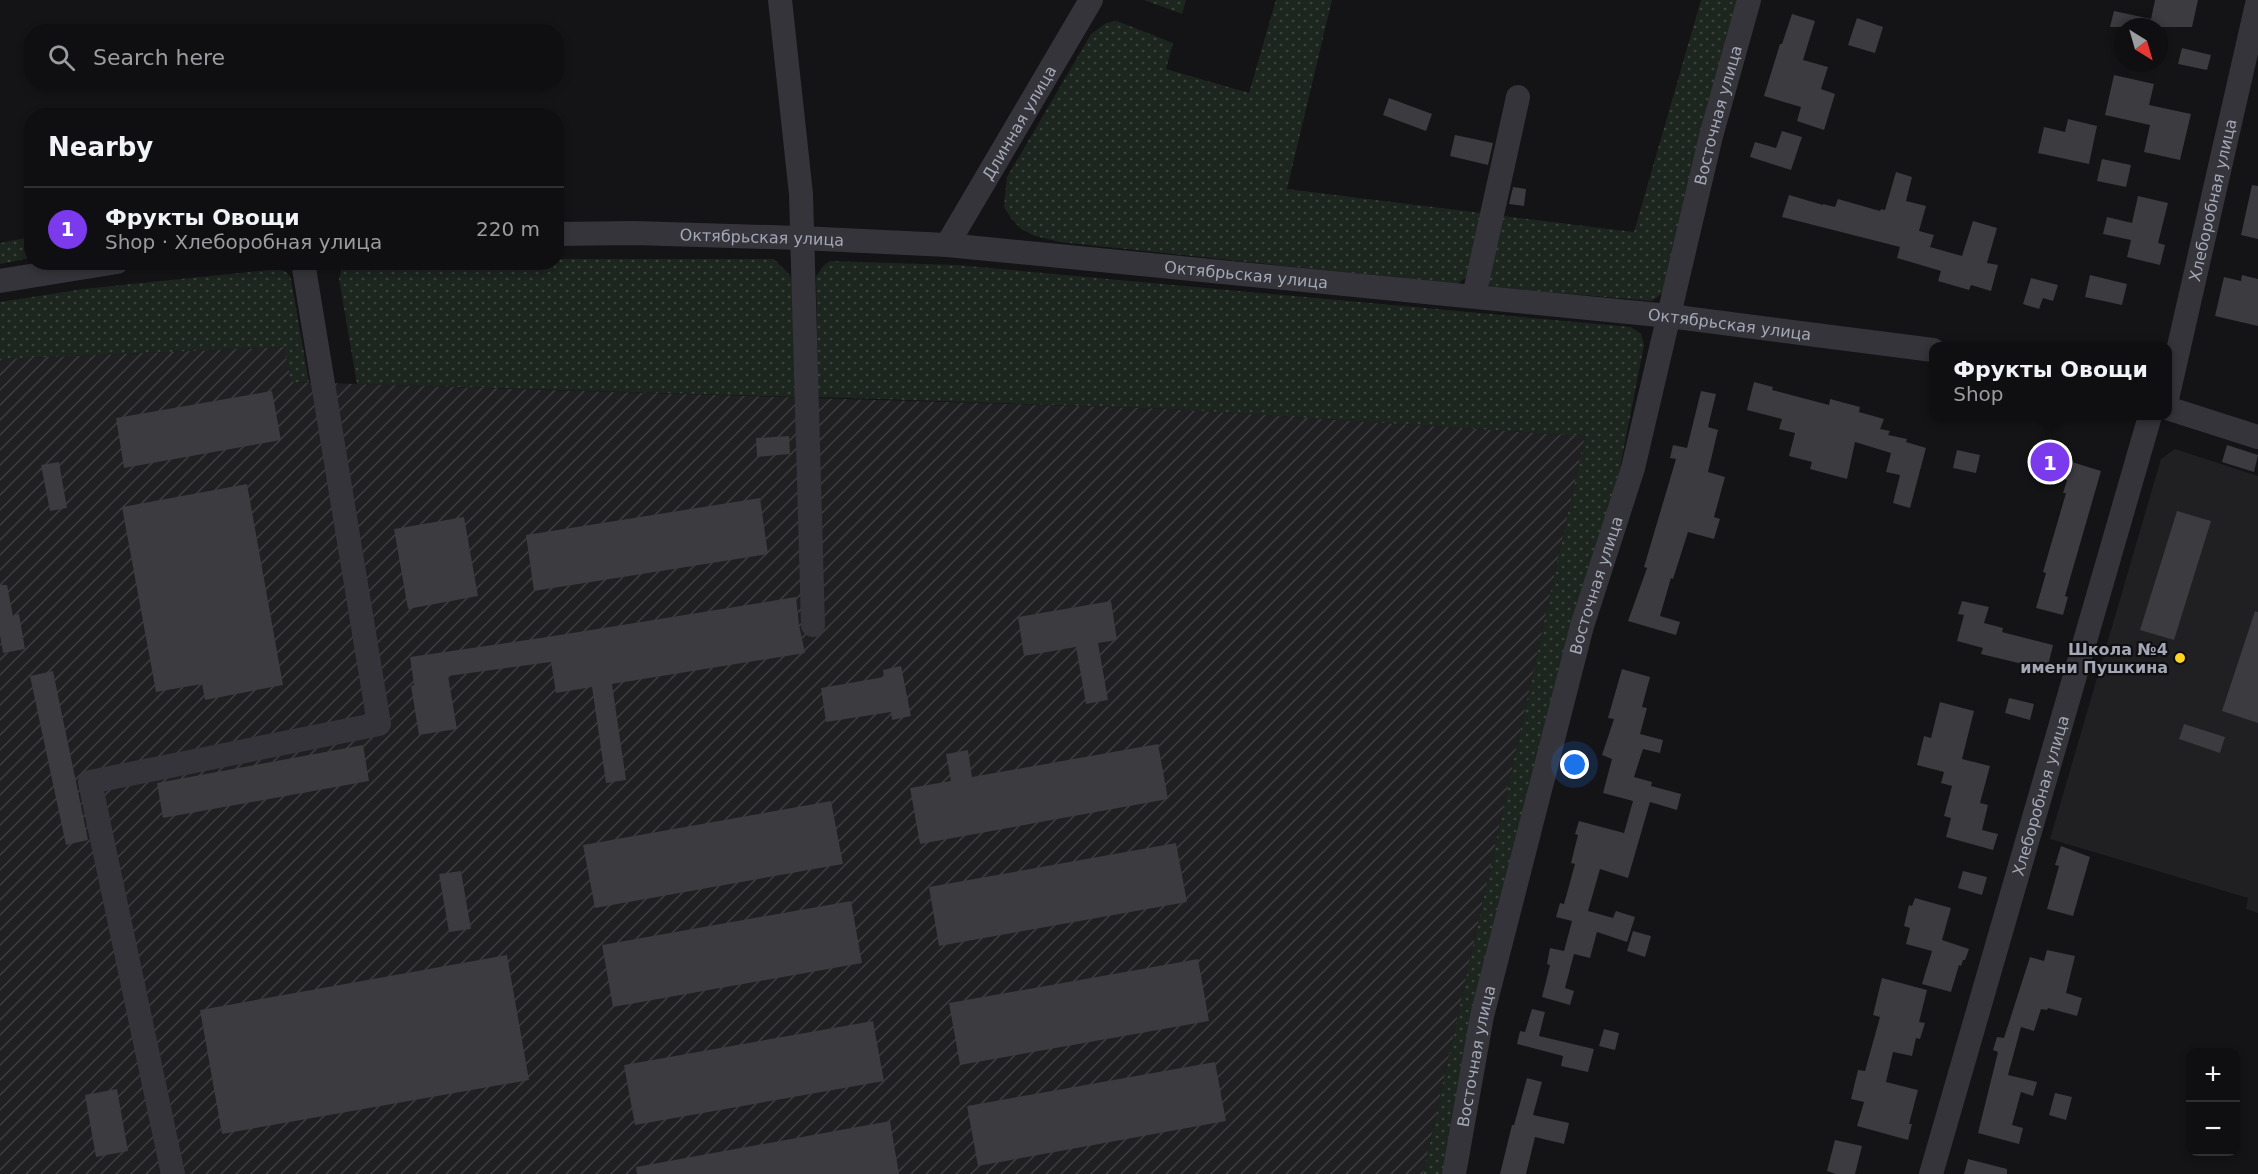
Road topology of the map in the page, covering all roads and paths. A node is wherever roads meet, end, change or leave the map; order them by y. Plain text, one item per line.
1 (780, 0) edge
2 (1091, 0) edge
3 (1749, 0) edge
4 (2258, 0) edge
5 (1518, 97) dead end
6 (564, 234) edge
7 (801, 238) junction
8 (948, 244) junction
9 (68, 270) edge
10 (304, 270) edge
11 (0, 281) edge
12 (1474, 296) junction
13 (1670, 316) junction
14 (1929, 349) edge
15 (2172, 377) edge
16 (2172, 410) edge
17 (2149, 420) edge
18 (2258, 438) edge
19 (813, 625) dead end
20 (172, 1174) edge
21 (1454, 1174) edge
22 (1931, 1174) edge

1 - 7 street
2 - 8 street, Длинная улица
3 - 13 street, Восточная улица
4 - 15 street, Хлеборобная улица
5 - 12 street
6 - 7 street, Октябрьская улица
7 - 8 street, Октябрьская улица
7 - 19 street
8 - 12 street, Октябрьская улица
9 - 11 street
10 - 20 street
12 - 13 street, Октябрьская улица
13 - 14 street, Октябрьская улица
13 - 21 street, Восточная улица
16 - 18 street
17 - 22 street, Хлеборобная улица

